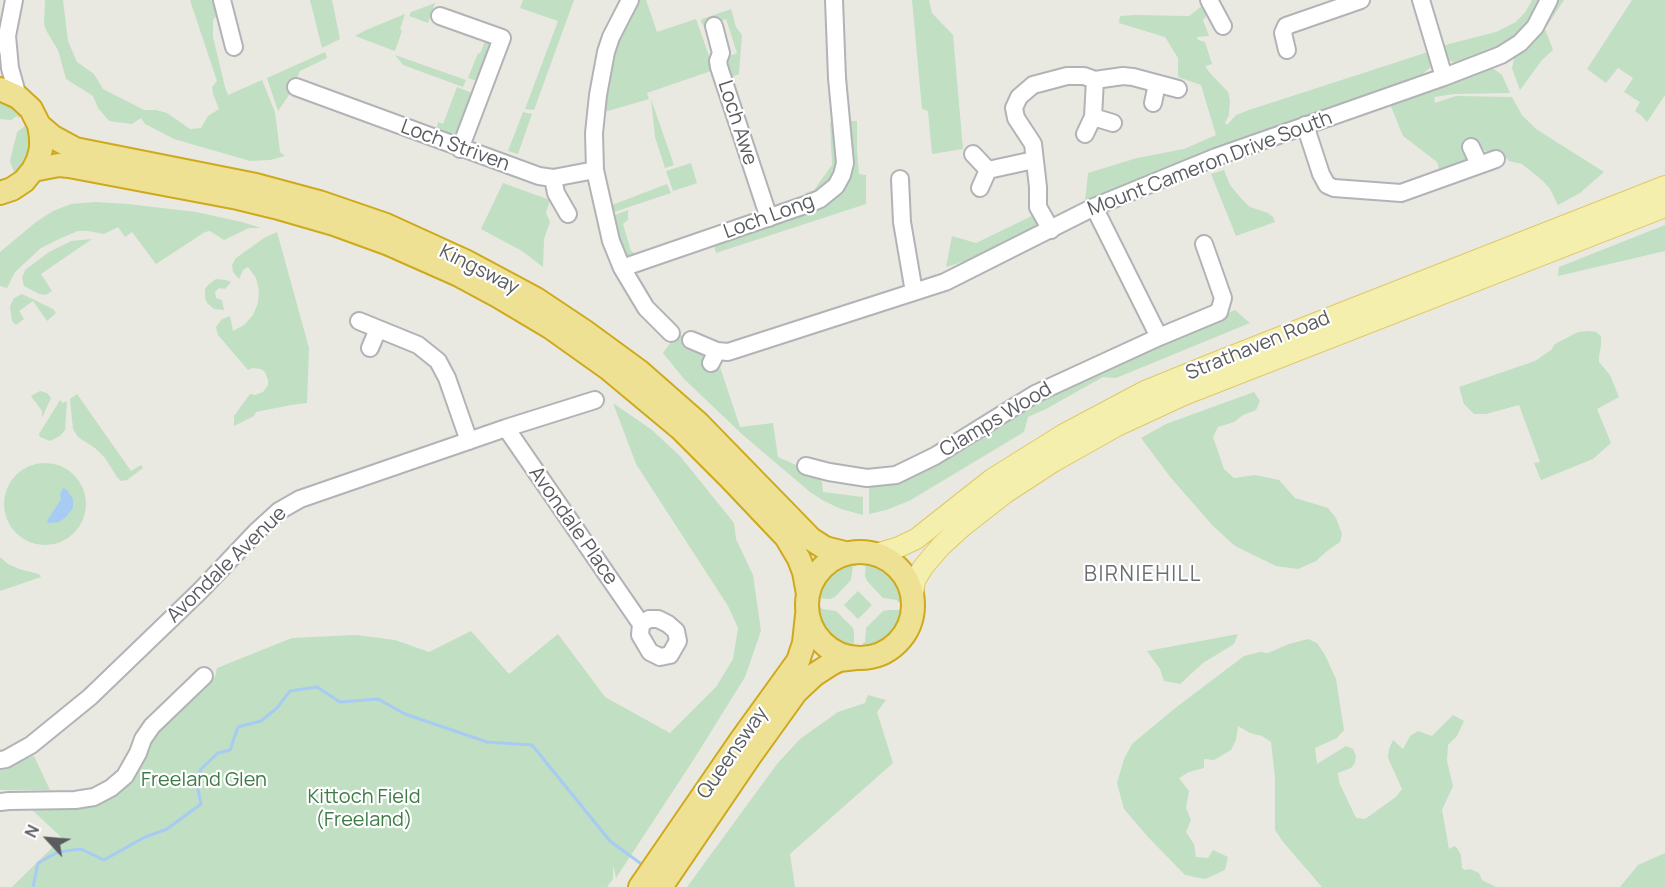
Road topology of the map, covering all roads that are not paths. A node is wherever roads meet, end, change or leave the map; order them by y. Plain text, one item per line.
1 (15, 0) edge
2 (222, 0) edge
3 (630, 0) edge
4 (834, 0) edge
5 (1209, 0) edge
6 (1421, 0) edge
7 (1549, 0) edge
8 (1357, 1) edge
9 (440, 16) dead end
10 (714, 26) dead end
11 (1223, 26) dead end
12 (4, 44) edge
13 (234, 47) dead end
14 (1287, 50) dead end
15 (1444, 77) junction
16 (1095, 80) junction
17 (1157, 84) junction
18 (296, 87) dead end
19 (1178, 89) dead end
20 (9, 93) edge
21 (1153, 103) dead end
22 (1093, 117) junction
23 (1113, 123) dead end
24 (39, 125) junction
25 (1305, 126) junction
26 (1085, 134) dead end
27 (1471, 147) dead end
28 (460, 148) junction
29 (973, 154) dead end
30 (1496, 159) dead end
31 (1034, 160) junction
32 (1479, 164) junction
33 (33, 170) junction
34 (595, 170) junction
35 (988, 170) junction
36 (553, 178) junction
37 (900, 178) dead end
38 (1665, 186) edge
39 (980, 188) dead end
40 (4, 194) edge
41 (1094, 207) junction
42 (1665, 207) edge
43 (568, 214) dead end
44 (769, 218) junction
45 (1051, 230) junction
46 (1204, 244) dead end
47 (622, 268) junction
48 (914, 292) junction
49 (359, 321) dead end
50 (378, 329) junction
51 (671, 333) dead end
52 (1159, 337) junction
53 (691, 340) dead end
54 (370, 348) dead end
55 (595, 400) dead end
56 (506, 428) junction
57 (469, 441) junction
58 (806, 466) dead end
59 (845, 554) junction
60 (876, 554) junction
61 (912, 595) junction
62 (807, 604) junction
63 (641, 624) dead end
64 (866, 657) junction
65 (204, 676) dead end
66 (0, 760) edge
67 (0, 802) edge
68 (675, 851) junction
69 (640, 887) edge
70 (661, 887) edge

1 - 12 street
2 - 13 street
3 - 34 street
4 - 44 street, Loch Long
5 - 11 street
6 - 15 street
7 - 15 street, Mount Cameron Drive South
8 - 14 street
9 - 28 street
10 - 44 street, Loch Awe
12 - 20 street
15 - 25 street, Mount Cameron Drive South
16 - 17 street
16 - 22 street
16 - 31 street
17 - 19 street
17 - 21 street
18 - 28 street, Loch Striven
20 - 24 highway
22 - 23 street
22 - 26 street
24 - 33 highway
24 - 59 highway, Kingsway
25 - 32 street
25 - 41 street, Mount Cameron Drive South
27 - 32 street
28 - 36 street, Loch Striven
29 - 35 street
30 - 32 street
31 - 35 street
31 - 45 street
33 - 40 highway
33 - 62 highway, Kingsway
34 - 36 street, Loch Striven
34 - 47 street
35 - 39 street
36 - 43 street
37 - 48 street
38 - 60 main road, Strathaven Road
41 - 45 street, Mount Cameron Drive South
41 - 52 street
42 - 61 main road, Strathaven Road
44 - 47 street, Loch Long
45 - 48 street, Mount Cameron Drive South
46 - 52 street, Clamps Wood
47 - 51 street
48 - 53 street, Mount Cameron Drive South
49 - 50 street
50 - 54 street
50 - 57 street
52 - 58 street, Clamps Wood
55 - 56 street, Avondale Avenue
56 - 57 street, Avondale Avenue
56 - 63 street, Avondale Place
57 - 66 street, Avondale Avenue
59 - 60 highway
59 - 62 highway
60 - 61 highway
61 - 64 highway
62 - 64 highway
62 - 68 highway, Queensway
64 - 68 highway, Queensway
65 - 67 street
68 - 69 highway, Queensway
68 - 70 highway, Queensway

